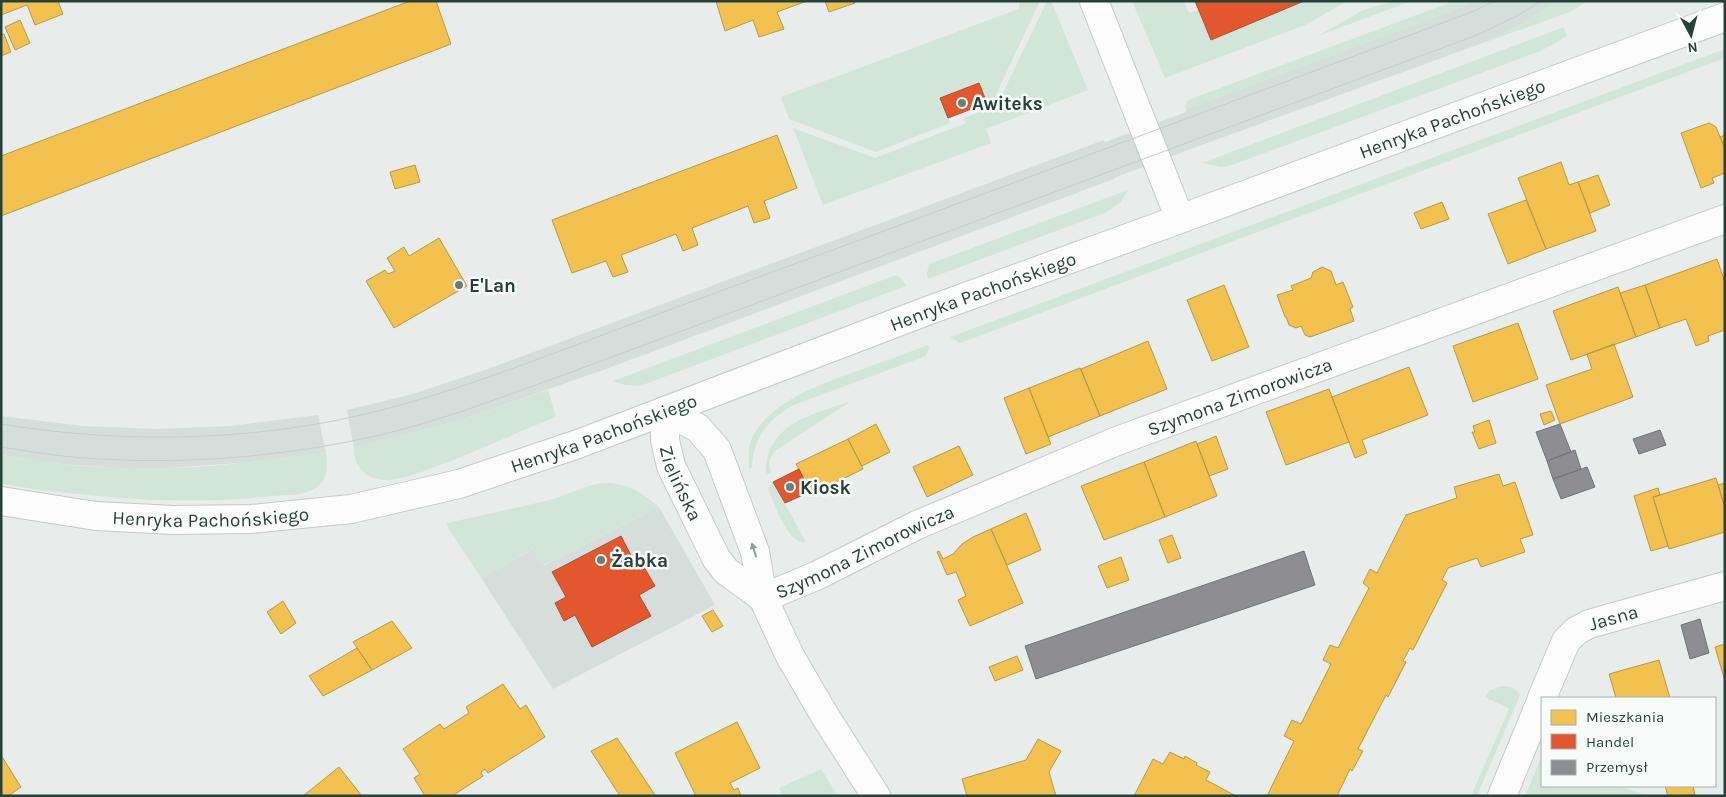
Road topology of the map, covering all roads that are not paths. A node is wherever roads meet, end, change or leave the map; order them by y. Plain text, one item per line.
1 (1094, 1) edge
2 (1725, 17) edge
3 (1180, 219) junction
4 (1725, 219) edge
5 (665, 411) junction
6 (1, 500) edge
7 (1725, 586) edge
8 (764, 598) junction
9 (1542, 697) edge
10 (1541, 700) edge
11 (876, 796) edge
12 (1502, 796) edge

1 - 3 street
2 - 3 street, Henryka Pachońskiego
3 - 5 street, Henryka Pachońskiego
4 - 8 street, Szymona Zimorowicza
5 - 6 street, Henryka Pachońskiego
5 - 8 street, Zielińska
8 -> 5 street, Zielińska
7 - 9 street, Jasna
8 - 11 street, Zielińska
10 - 12 street, Jasna

